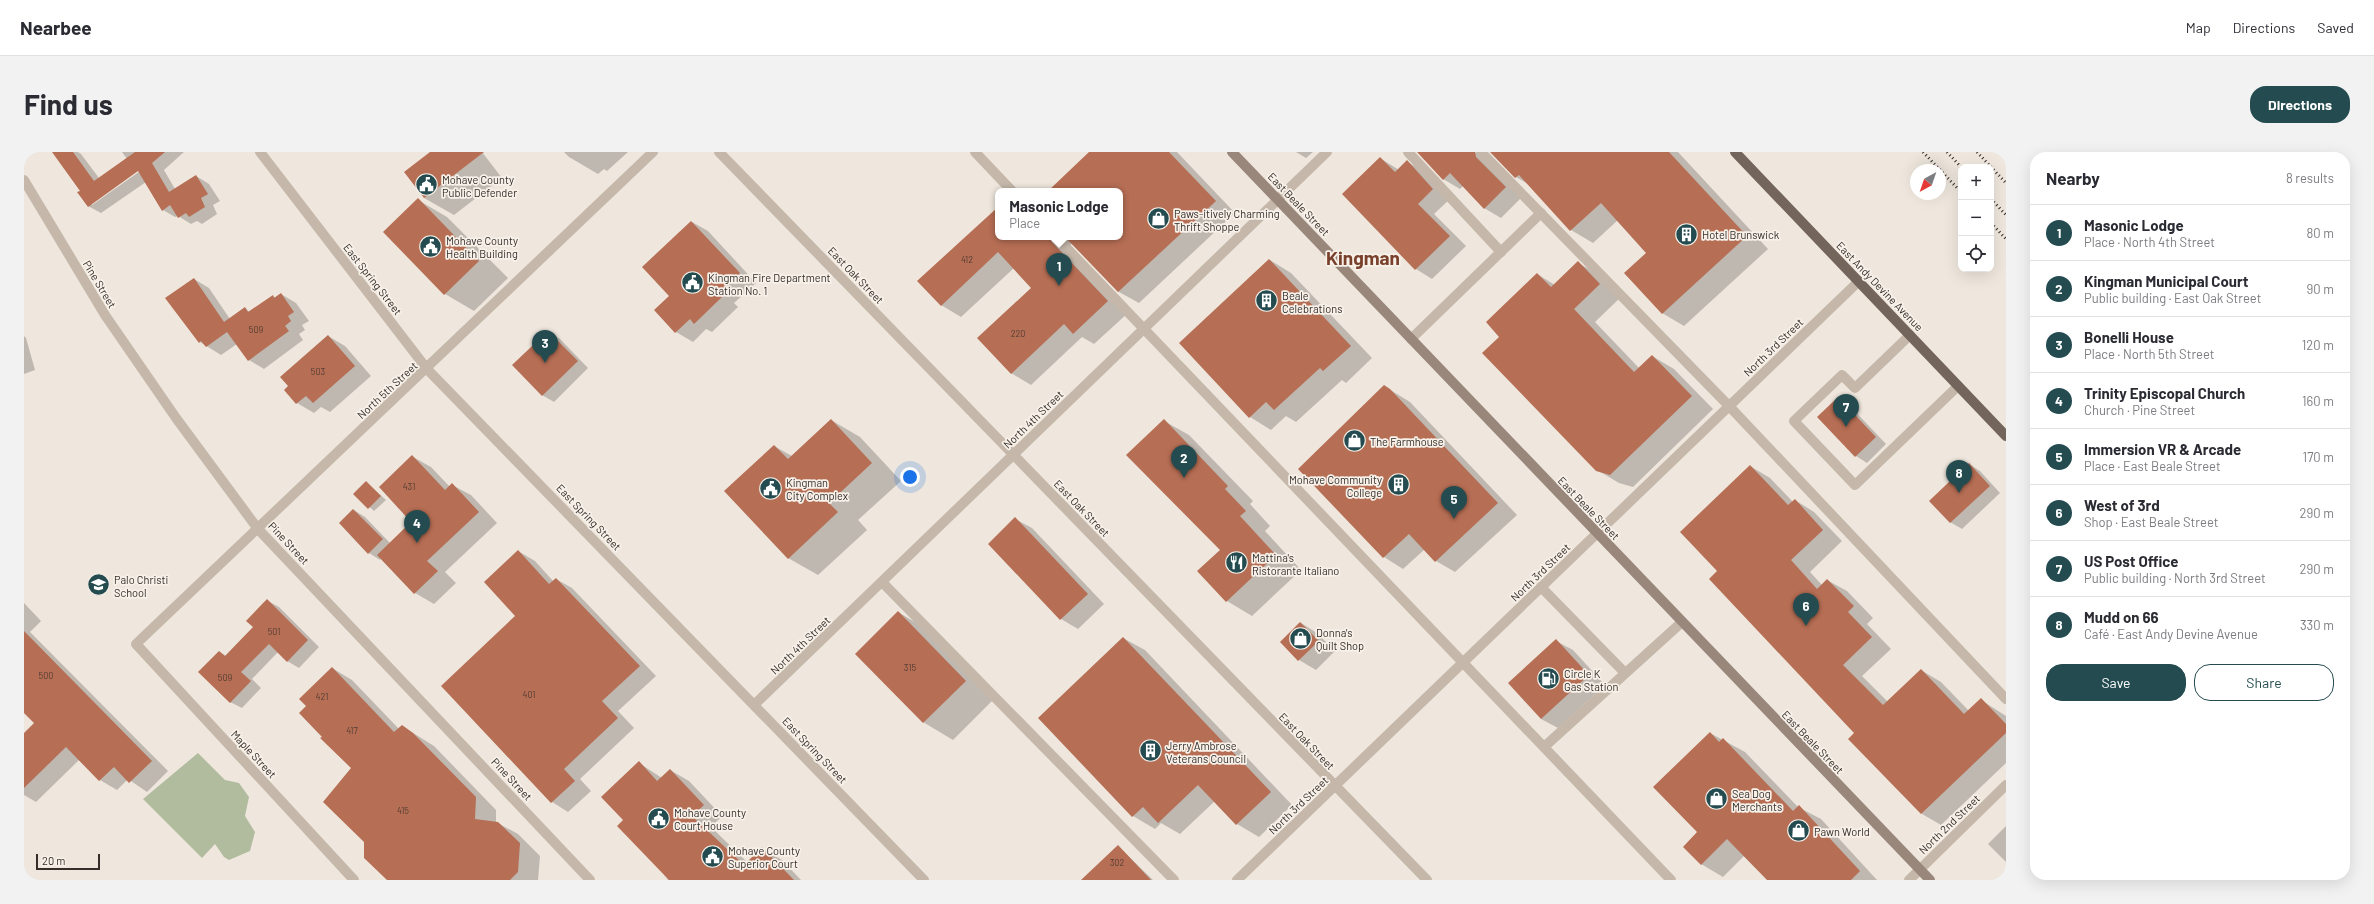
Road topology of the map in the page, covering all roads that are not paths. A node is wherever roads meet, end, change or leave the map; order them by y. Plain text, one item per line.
1 (260, 152) edge
2 (654, 152) edge
3 (719, 152) edge
4 (975, 152) edge
5 (1232, 152) edge
6 (1327, 152) edge
7 (1408, 152) edge
8 (1481, 152) edge
9 (1735, 152) edge
10 (24, 180) edge
11 (1009, 188) edge
12 (1278, 199) junction
13 (1541, 213) junction
14 (1059, 240) edge
15 (1502, 252) junction
16 (1859, 281) junction
17 (1143, 329) junction
18 (1910, 335) junction
19 (1411, 339) junction
20 (427, 369) junction
21 (1958, 386) junction
22 (1729, 406) junction
23 (2006, 436) edge
24 (1014, 454) junction
25 (258, 529) junction
26 (1597, 533) junction
27 (882, 582) junction
28 (1542, 587) junction
29 (1682, 622) junction
30 (136, 644) joint
31 (1463, 662) junction
32 (1625, 673) junction
33 (2006, 699) edge
34 (755, 704) junction
35 (1544, 746) junction
36 (2006, 785) edge
37 (1335, 786) junction
38 (1920, 870) junction
39 (354, 880) edge
40 (590, 880) edge
41 (924, 880) edge
42 (1174, 880) edge
43 (1237, 880) edge
44 (1428, 880) edge
45 (1671, 880) edge
46 (1909, 880) edge
47 (1930, 880) edge

1 - 20 street, East Spring Street
2 - 20 street, North 5th Street
3 - 24 street, East Oak Street
4 - 11 street
5 - 12 main road, East Beale Street
6 - 12 street, North 4th Street
7 - 15 street
8 - 13 street
9 - 16 main road, East Andy Devine Avenue
10 - 25 street, Pine Street
12 - 17 street, North 4th Street
12 - 19 main road, East Beale Street
13 - 15 street
13 - 22 street
14 - 17 street
15 - 19 street
16 - 18 main road, East Andy Devine Avenue
16 - 22 street, North 3rd Street
17 - 24 street, North 4th Street
17 - 31 street
18 - 21 main road, East Andy Devine Avenue
18 - 21 street
19 - 26 main road, East Beale Street
20 - 25 street, North 5th Street
20 - 34 street, East Spring Street
21 - 23 main road, East Andy Devine Avenue
22 - 26 street, North 3rd Street
22 - 33 street
24 - 27 street, North 4th Street
24 - 37 street, East Oak Street
25 - 30 street, North 5th Street
25 - 40 street, Pine Street
26 - 28 street, North 3rd Street
26 - 29 main road, East Beale Street
27 - 34 street, North 4th Street
27 - 42 street
28 - 31 street, North 3rd Street
28 - 32 street
29 - 32 street
29 - 38 main road, East Beale Street
30 - 39 street, Maple Street
31 - 35 street
31 - 37 street, North 3rd Street
32 - 35 street
34 - 41 street, East Spring Street
35 - 45 street
36 - 38 street, North 2nd Street
37 - 43 street, North 3rd Street
37 - 44 street, East Oak Street
38 - 46 street, North 2nd Street
38 - 47 main road, East Beale Street

